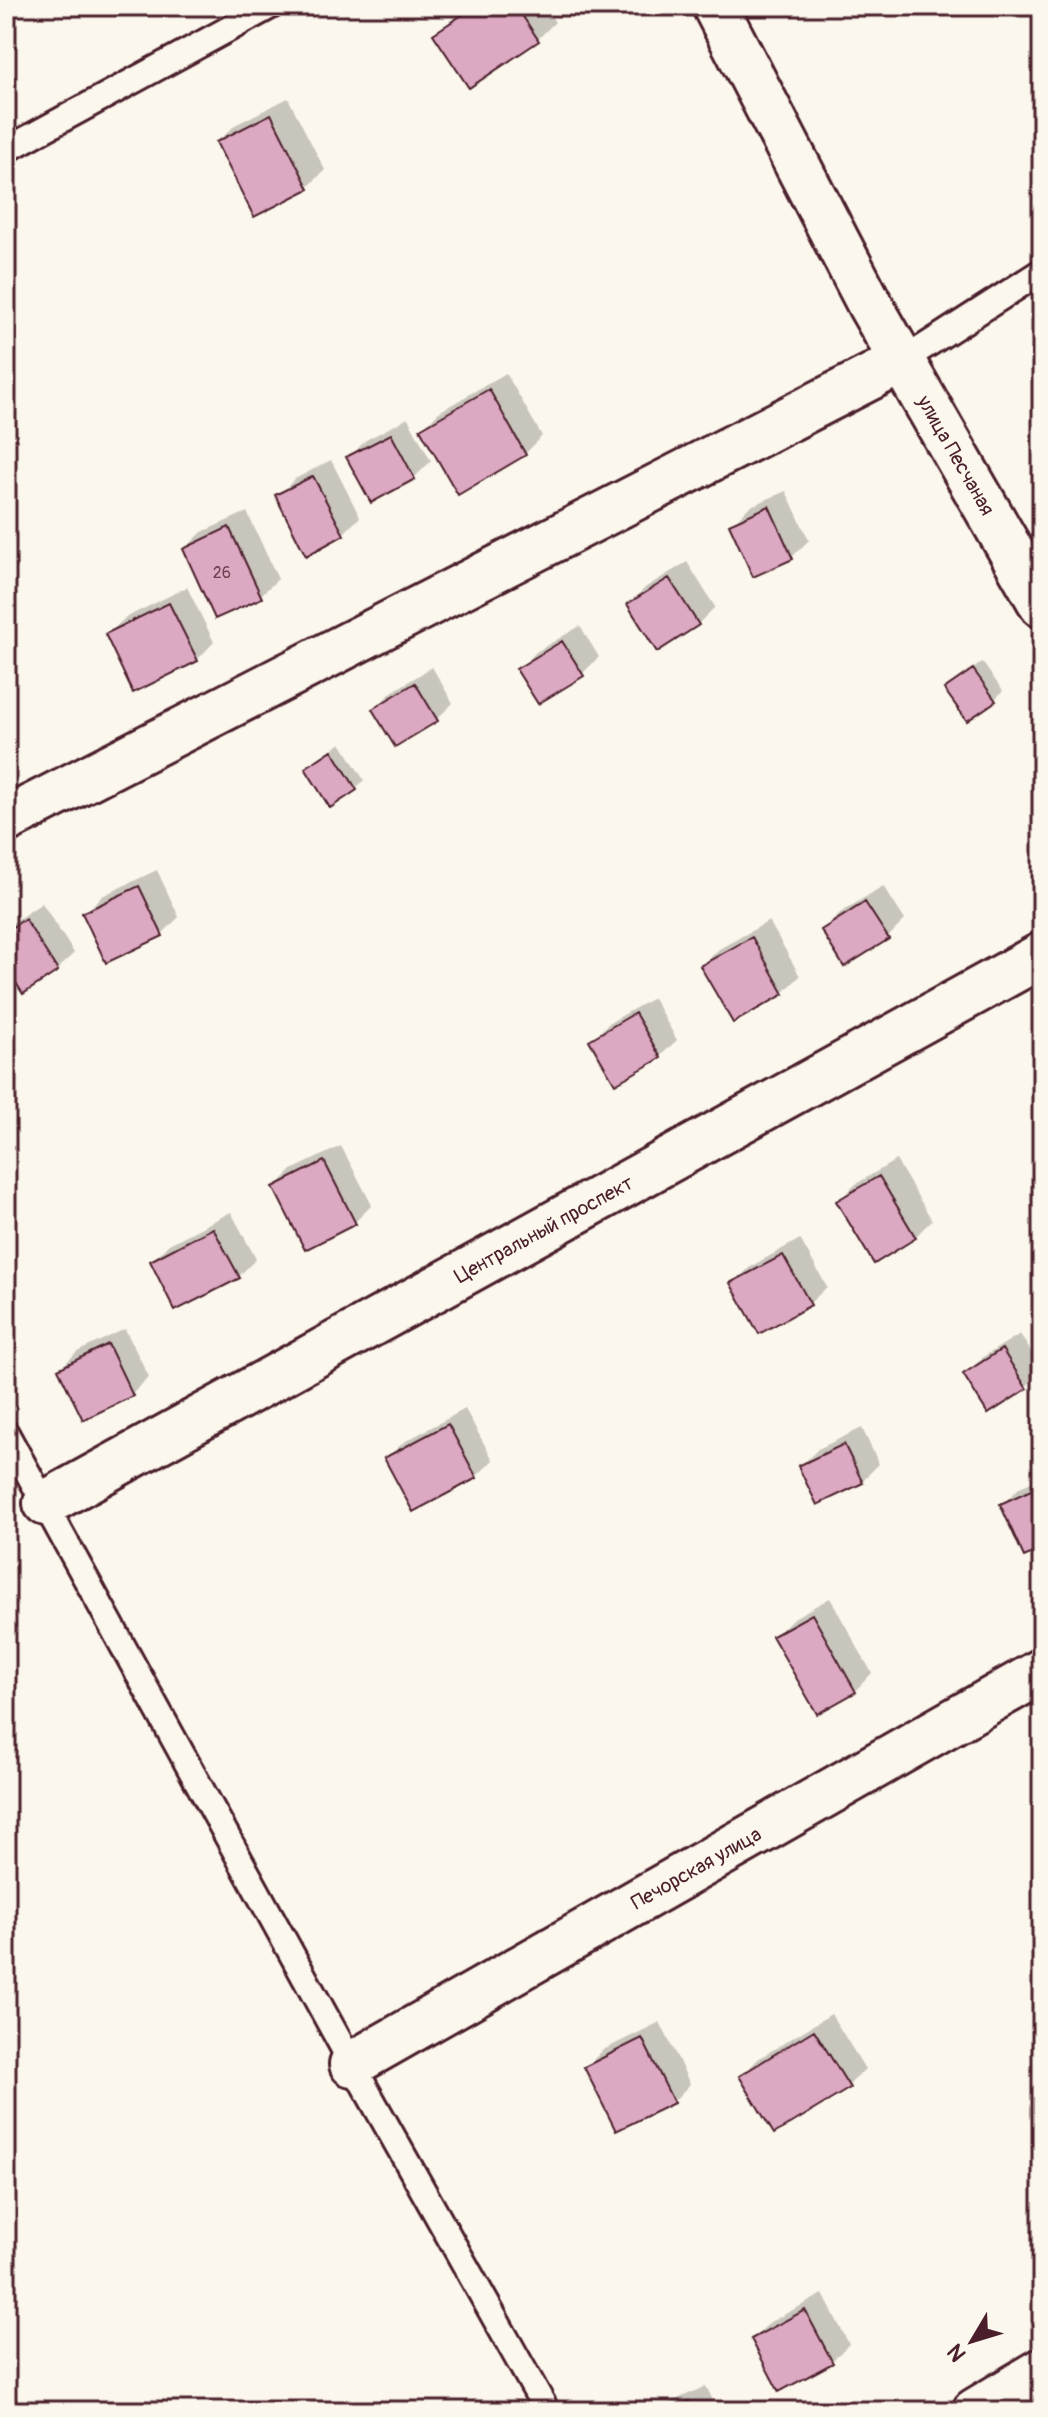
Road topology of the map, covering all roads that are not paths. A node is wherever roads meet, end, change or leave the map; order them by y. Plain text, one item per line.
1 (271, 6) edge
2 (715, 6) edge
3 (6, 150) edge
4 (1042, 271) edge
5 (902, 361) junction
6 (1042, 605) edge
7 (6, 820) edge
8 (1042, 955) edge
9 (6, 1433) edge
10 (46, 1503) junction
11 (1042, 1671) edge
12 (352, 2064) junction
13 (1042, 2371) edge
14 (547, 2411) edge
15 (975, 2411) edge

1 - 3 lane
2 - 5 street, улица Песчаная
4 - 5 lane
5 - 6 street, улица Песчаная
5 - 7 street
8 - 10 street, Центральный проспект
9 - 10 lane
10 - 12 lane
11 - 12 street, Печорская улица
12 - 14 lane
13 - 15 street

